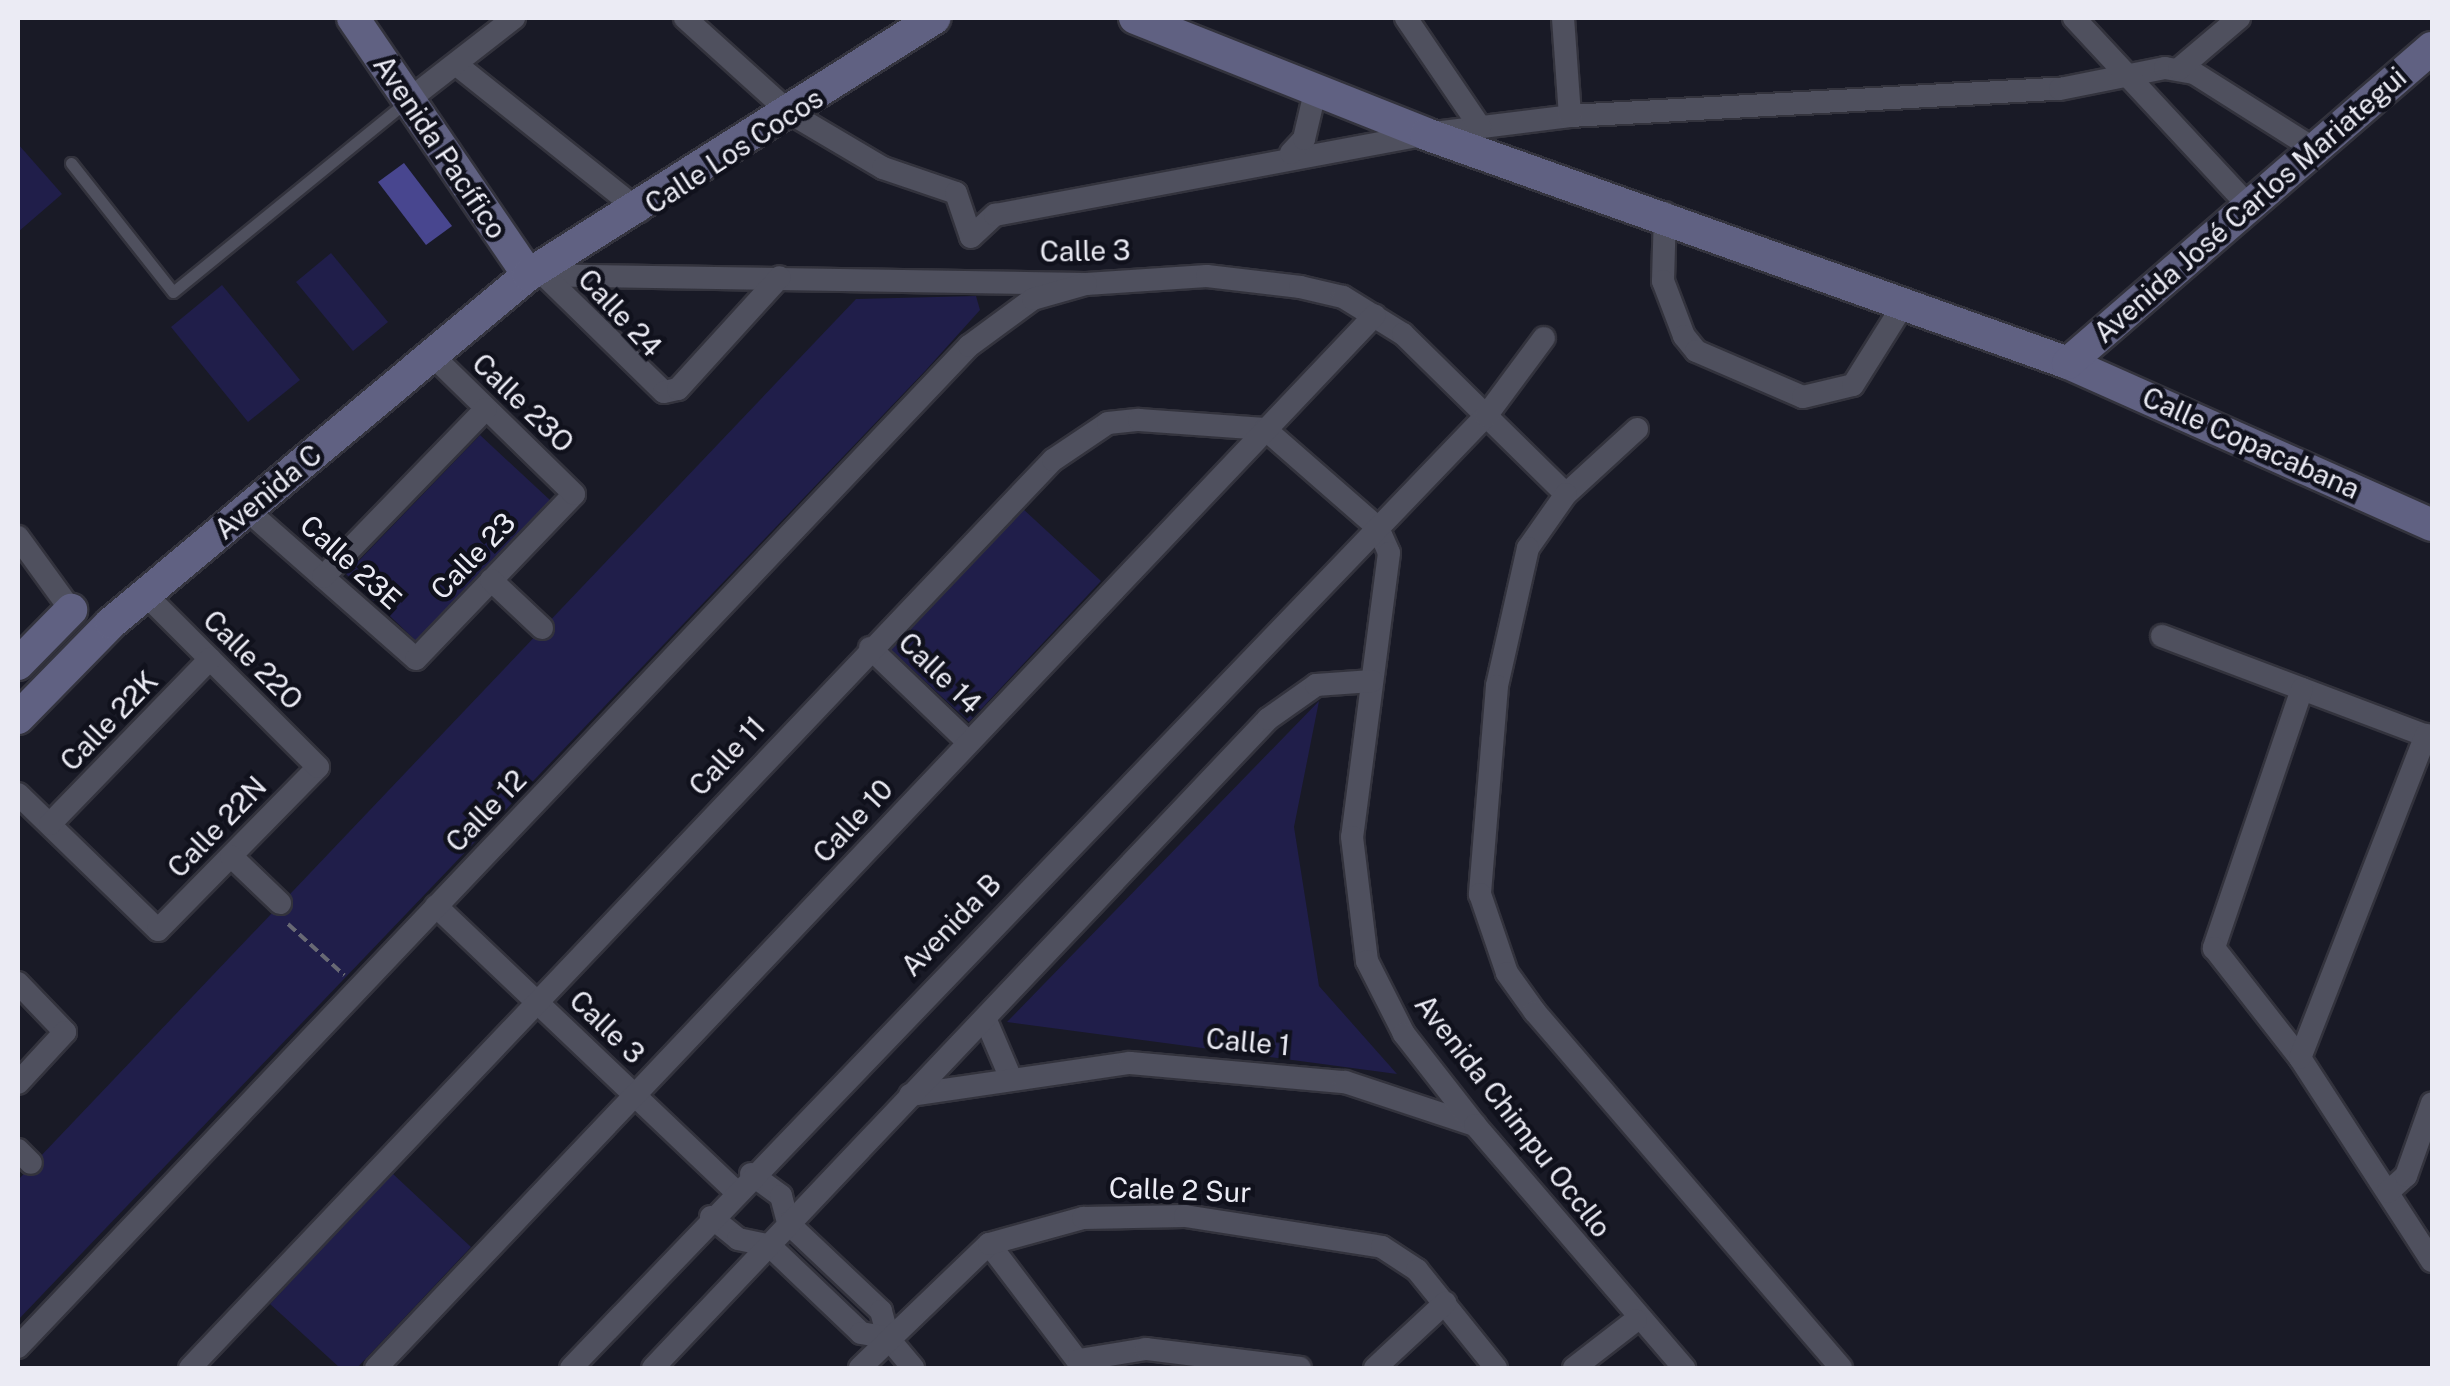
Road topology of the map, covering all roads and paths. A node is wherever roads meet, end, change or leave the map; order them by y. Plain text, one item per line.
1 (353, 18) edge
2 (514, 18) edge
3 (685, 18) edge
4 (934, 18) edge
5 (1406, 18) edge
6 (1563, 18) edge
7 (2074, 18) edge
8 (2239, 18) edge
9 (1143, 20) edge
10 (2432, 48) edge
11 (457, 65) junction
12 (2179, 69) junction
13 (2135, 76) junction
14 (1315, 92) junction
15 (406, 102) junction
16 (790, 113) junction
17 (1570, 116) junction
18 (1480, 127) junction
19 (1426, 134) junction
20 (2314, 149) junction
21 (1291, 153) junction
22 (71, 163) dead end
23 (2248, 204) junction
24 (640, 211) junction
25 (1665, 212) junction
26 (972, 237) junction
27 (537, 276) junction
28 (780, 277) junction
29 (982, 282) junction
30 (1086, 284) junction
31 (1905, 302) junction
32 (1375, 315) junction
33 (999, 318) junction
34 (1544, 338) dead end
35 (432, 355) junction
36 (2068, 363) junction
37 (486, 409) junction
38 (1486, 416) junction
39 (1265, 429) junction
40 (1638, 429) dead end
41 (574, 494) joint
42 (1566, 494) junction
43 (247, 510) junction
44 (2432, 525) edge
45 (1378, 528) junction
46 (18, 537) edge
47 (322, 577) junction
48 (491, 580) junction
49 (146, 594) junction
50 (71, 610) joint
51 (542, 628) dead end
52 (2162, 636) dead end
53 (870, 648) junction
54 (416, 659) joint
55 (210, 660) junction
56 (18, 664) edge
57 (1372, 681) junction
58 (2302, 689) junction
59 (18, 718) edge
60 (2429, 737) edge
61 (968, 742) junction
62 (318, 767) joint
63 (18, 794) edge
64 (50, 824) junction
65 (231, 856) junction
66 (277, 906) joint
67 (436, 906) junction
68 (18, 983) edge
69 (358, 988) junction
70 (536, 1001) junction
71 (986, 1018) junction
72 (2300, 1058) junction
73 (1009, 1074) junction
74 (18, 1083) edge
75 (636, 1096) junction
76 (910, 1096) junction
77 (2432, 1102) edge
78 (1475, 1125) junction
79 (743, 1183) junction
80 (2388, 1192) junction
81 (711, 1217) junction
82 (788, 1223) junction
83 (989, 1244) junction
84 (770, 1246) junction
85 (2432, 1261) edge
86 (1444, 1303) junction
87 (1636, 1320) junction
88 (888, 1338) junction
89 (18, 1346) edge
90 (1081, 1364) edge
91 (190, 1368) edge
92 (376, 1368) edge
93 (571, 1368) edge
94 (653, 1368) edge
95 (860, 1368) edge
96 (914, 1368) edge
97 (1300, 1368) edge
98 (1374, 1368) edge
99 (1496, 1368) edge
100 (1574, 1368) edge
101 (1684, 1368) edge
102 (1841, 1368) edge

1 - 15 street, Avenida Pacífico
2 - 11 street
3 - 16 street
4 - 16 street, Calle Los Cocos
5 - 18 street
6 - 17 street
7 - 13 street
8 - 12 street
9 - 14 street, Calle Copacabana
10 - 20 street, Avenida José Carlos Mariategui
11 - 15 street
11 - 24 street
12 - 13 street
12 - 20 street
13 - 17 street
13 - 23 street
14 - 19 street, Calle Copacabana
14 - 21 street
15 - 22 lane
15 - 27 street, Avenida Pacífico
16 - 24 street, Calle Los Cocos
16 - 26 street
17 - 18 street
18 - 19 street
19 - 21 street
19 - 25 street, Calle Copacabana
20 - 23 street, Avenida José Carlos Mariategui
21 - 26 street
23 - 36 street, Avenida José Carlos Mariategui
24 - 27 street, Calle Los Cocos
25 - 31 street, Calle Copacabana
25 - 31 street
26 - 29 street
27 - 28 street, Calle 3
27 - 28 street, Calle 24
27 - 35 street, Avenida C
28 - 29 street, Calle 3
29 - 30 street, Calle 3
29 - 33 street
30 - 32 street, Calle 3
30 - 33 street, Calle 12
31 - 36 street, Calle Copacabana
32 - 38 street, Calle 3
32 - 39 street, Calle 10
33 - 67 street, Calle 12
34 - 38 street
35 - 37 street, Calle 23O
35 - 43 street, Avenida C
36 - 44 street, Calle Copacabana
37 - 41 street, Calle 23O
37 - 47 street
38 - 42 street, Calle 3
38 - 45 street
39 - 45 street
39 - 53 street, Calle 11
39 - 61 street, Calle 10
40 - 42 street
41 - 48 street, Calle 23
42 - 102 street
43 - 47 street, Calle 23E
43 - 49 street, Avenida C
45 - 57 street, Avenida Chimpu Occllo
45 - 79 street, Avenida B
46 - 50 street
47 - 54 street, Calle 23E
48 - 51 street
48 - 54 street, Calle 23
49 - 55 street, Calle 22O
49 - 59 street, Avenida C
50 - 56 street
52 - 58 street
53 - 61 street, Calle 14
53 - 70 street, Calle 11
55 - 62 street, Calle 22O
55 - 64 street, Calle 22K
57 - 71 street
57 - 78 street, Avenida Chimpu Occllo
58 - 60 street
58 - 72 street
60 - 72 street
61 - 75 street, Calle 10
62 - 65 street, Calle 22N
63 - 64 street
64 - 65 street, Calle 22N
65 - 66 street
66 - 69 path
67 - 69 street, Calle 12
67 - 70 street, Calle 3
68 - 74 street
69 - 89 street, Calle 12
70 - 75 street, Calle 3
70 - 91 street, Calle 11
71 - 73 street
71 - 76 street
72 - 80 street
73 - 76 street, Calle 1
73 - 78 street, Calle 1
75 - 79 street, Calle 3
75 - 92 street, Calle 10
76 - 82 street
77 - 80 street
78 - 87 street, Avenida Chimpu Occllo
79 - 81 street, Avenida B
79 - 82 street, Calle 3
80 - 85 street
81 - 84 street, Calle 3
81 - 93 street, Avenida B
82 - 84 street
82 - 88 street, Calle 3
83 - 86 street, Calle 2 Sur
83 - 88 street, Calle 2 Sur
83 - 90 street
84 - 88 street, Calle 3
84 - 94 street
86 - 98 street
86 - 99 street, Calle 2 Sur
87 - 100 street
87 - 101 street, Avenida Chimpu Occllo
88 - 95 street, Calle 2 Sur
88 - 96 street, Calle 3
90 - 97 street

